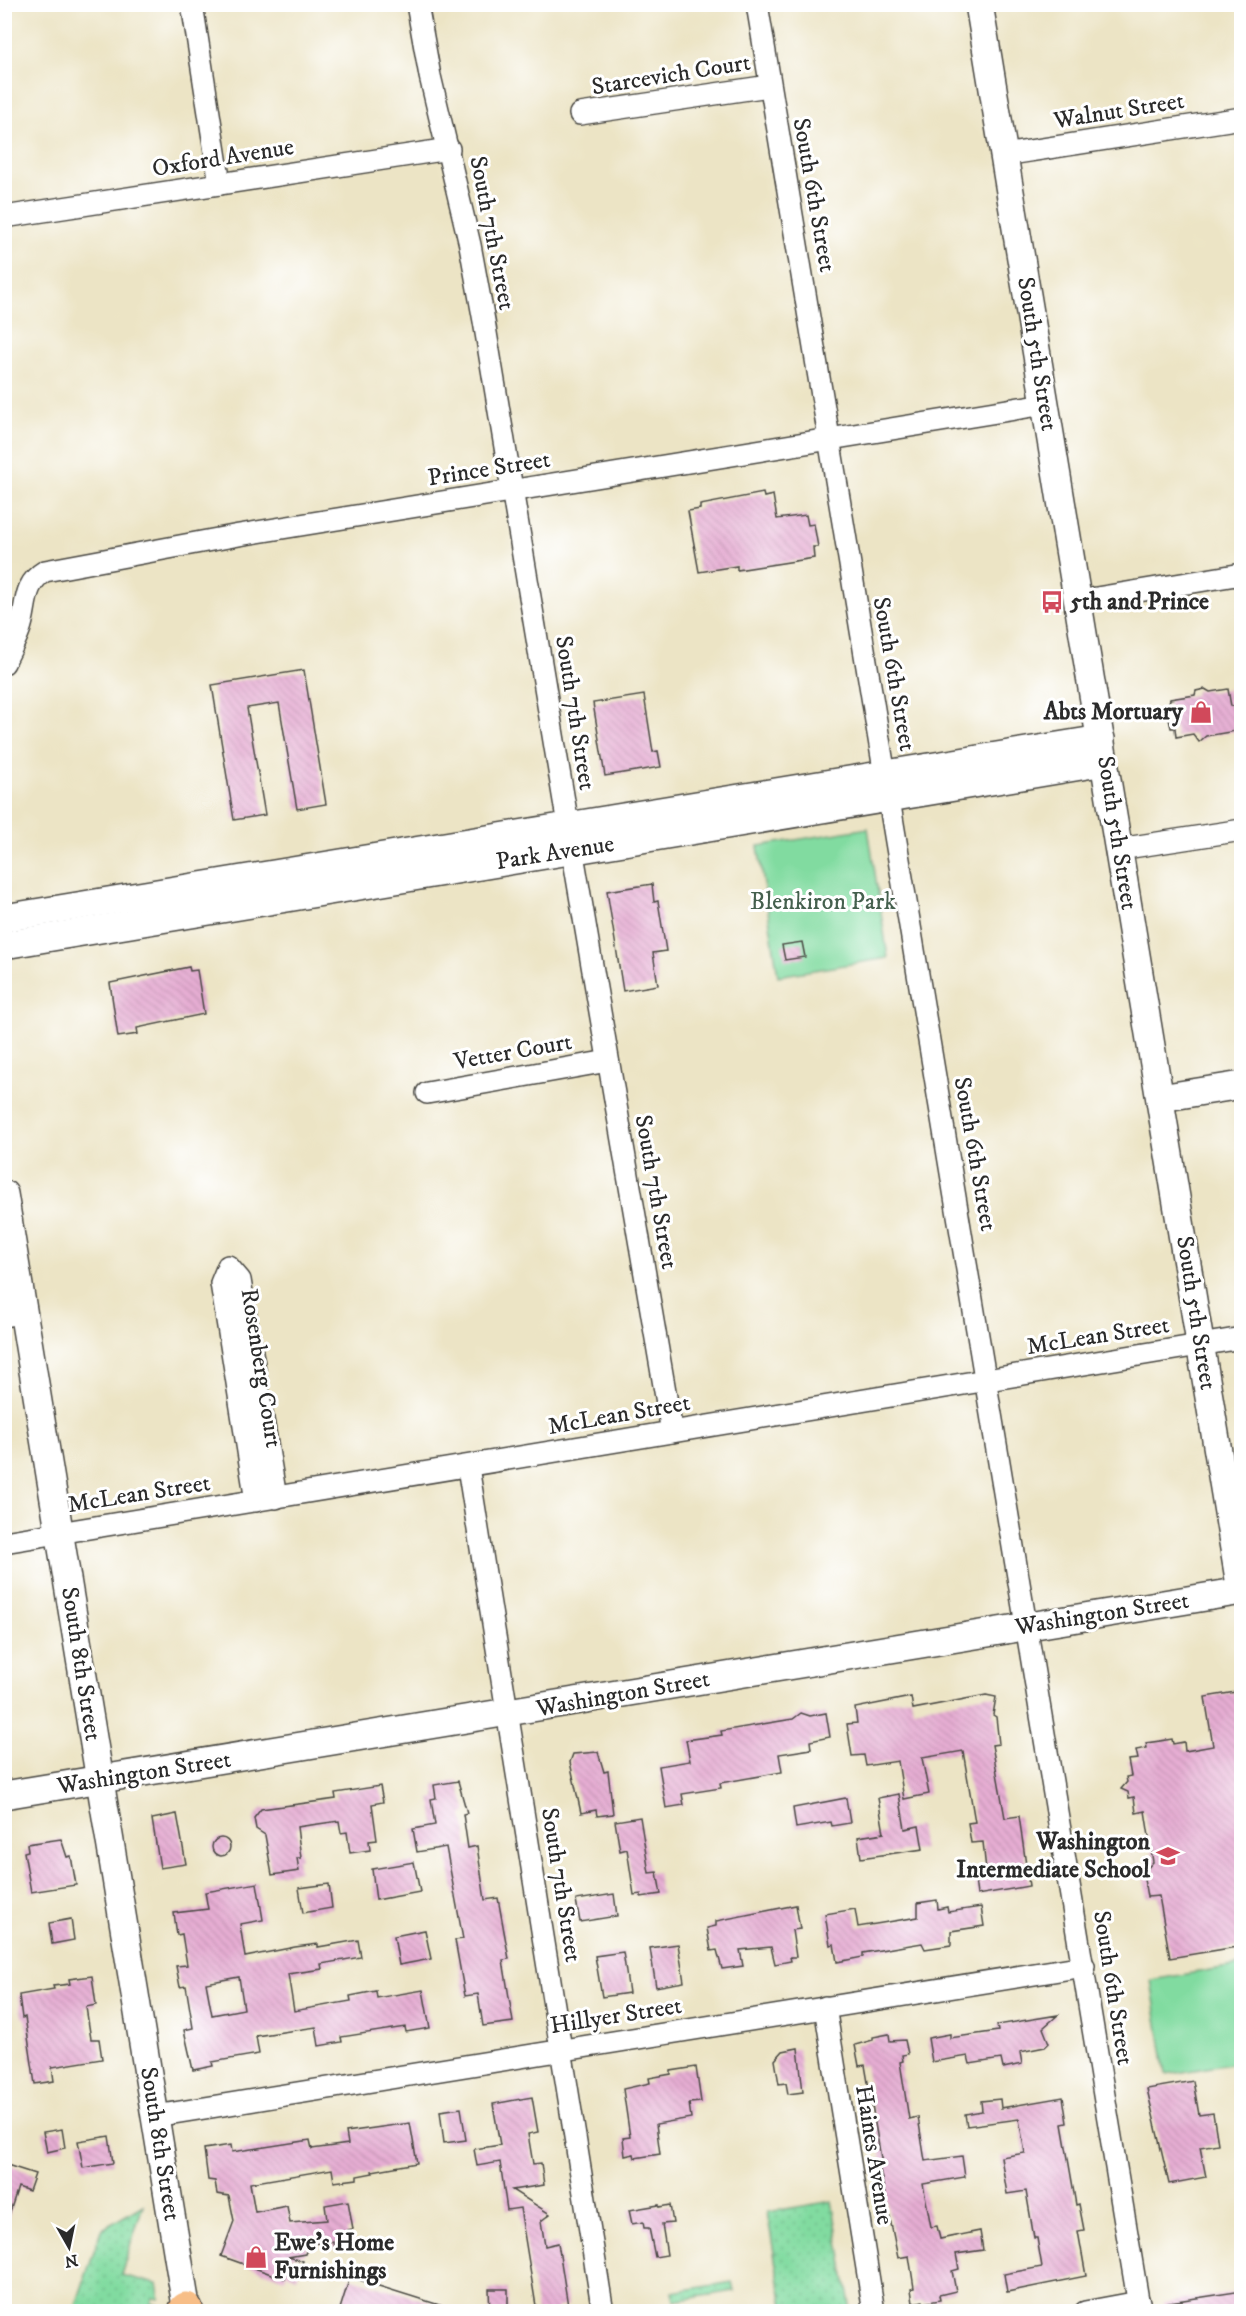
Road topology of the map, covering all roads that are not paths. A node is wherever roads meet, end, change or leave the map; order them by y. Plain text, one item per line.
1 (192, 4) edge
2 (417, 4) edge
3 (757, 4) edge
4 (979, 4) edge
5 (769, 86) junction
6 (580, 114) dead end
7 (1242, 118) edge
8 (449, 149) junction
9 (1004, 155) junction
10 (220, 184) junction
11 (4, 217) edge
12 (1045, 404) junction
13 (829, 438) junction
14 (513, 491) junction
15 (1242, 574) edge
16 (1078, 601) junction
17 (4, 663) edge
18 (1103, 751) junction
19 (887, 786) junction
20 (1242, 830) edge
21 (570, 838) junction
22 (1119, 849) junction
23 (4, 918) edge
24 (4, 945) edge
25 (608, 1061) junction
26 (1242, 1085) edge
27 (427, 1093) dead end
28 (1160, 1098) junction
29 (4, 1194) edge
30 (14, 1314) edge
31 (1242, 1338) edge
32 (1201, 1345) junction
33 (987, 1380) junction
34 (672, 1432) junction
35 (468, 1467) junction
36 (266, 1500) junction
37 (60, 1533) junction
38 (4, 1542) edge
39 (1241, 1591) edge
40 (1027, 1626) junction
41 (507, 1714) junction
42 (99, 1780) junction
43 (4, 1795) edge
44 (1084, 1966) junction
45 (825, 2007) junction
46 (561, 2051) junction
47 (155, 2116) junction
48 (1140, 2307) edge
49 (186, 2311) edge
50 (603, 2312) edge
51 (874, 2312) edge
52 (1085, 2312) edge

1 - 10 street
2 - 8 street, South 7th Street
3 - 5 street, South 6th Street
4 - 9 street, South 5th Street
5 - 6 street, Starcevich Court
5 - 13 street, South 6th Street
7 - 9 street, Walnut Street
8 - 10 street, Oxford Avenue
8 - 14 street, South 7th Street
9 - 12 street, South 5th Street
10 - 11 street, Oxford Avenue
12 - 13 street, Prince Street
12 - 16 street, South 5th Street
13 - 14 street, Prince Street
13 - 19 street, South 6th Street
14 - 17 street, Prince Street
14 - 21 street, South 7th Street
15 - 16 street
16 - 18 street, South 5th Street
18 - 19 street, Park Avenue
18 - 22 street, South 5th Street
19 - 21 street, Park Avenue
19 - 33 street, South 6th Street
20 - 22 street
21 - 23 street, Park Avenue
21 - 24 street, Park Avenue
21 - 25 street, South 7th Street
22 - 28 street, South 5th Street
25 - 27 street, Vetter Court
25 - 34 street, South 7th Street
26 - 28 street
28 - 32 street, South 5th Street
29 - 30 street, South 8th Street
30 - 37 street, South 8th Street
31 - 32 street, McLean Street
32 - 33 street, McLean Street
32 - 39 street, South 5th Street
33 - 34 street, McLean Street
33 - 40 street, South 6th Street
34 - 35 street, McLean Street
35 - 36 street, McLean Street
35 - 41 street, South 7th Street
36 - 36 street, Rosenberg Court
36 - 37 street, McLean Street
37 - 38 street, McLean Street
37 - 42 street, South 8th Street
39 - 40 street, Washington Street
40 - 41 street, Washington Street
40 - 44 street, South 6th Street
41 - 42 street, Washington Street
41 - 46 street, South 7th Street
42 - 43 street, Washington Street
42 - 47 street, South 8th Street
44 - 45 street, Hillyer Street
44 - 48 street, South 6th Street
45 - 46 street, Hillyer Street
45 - 51 street, Haines Avenue
46 - 47 street, Hillyer Street
46 - 50 street, South 7th Street
47 - 49 street, South 8th Street
48 - 52 street

